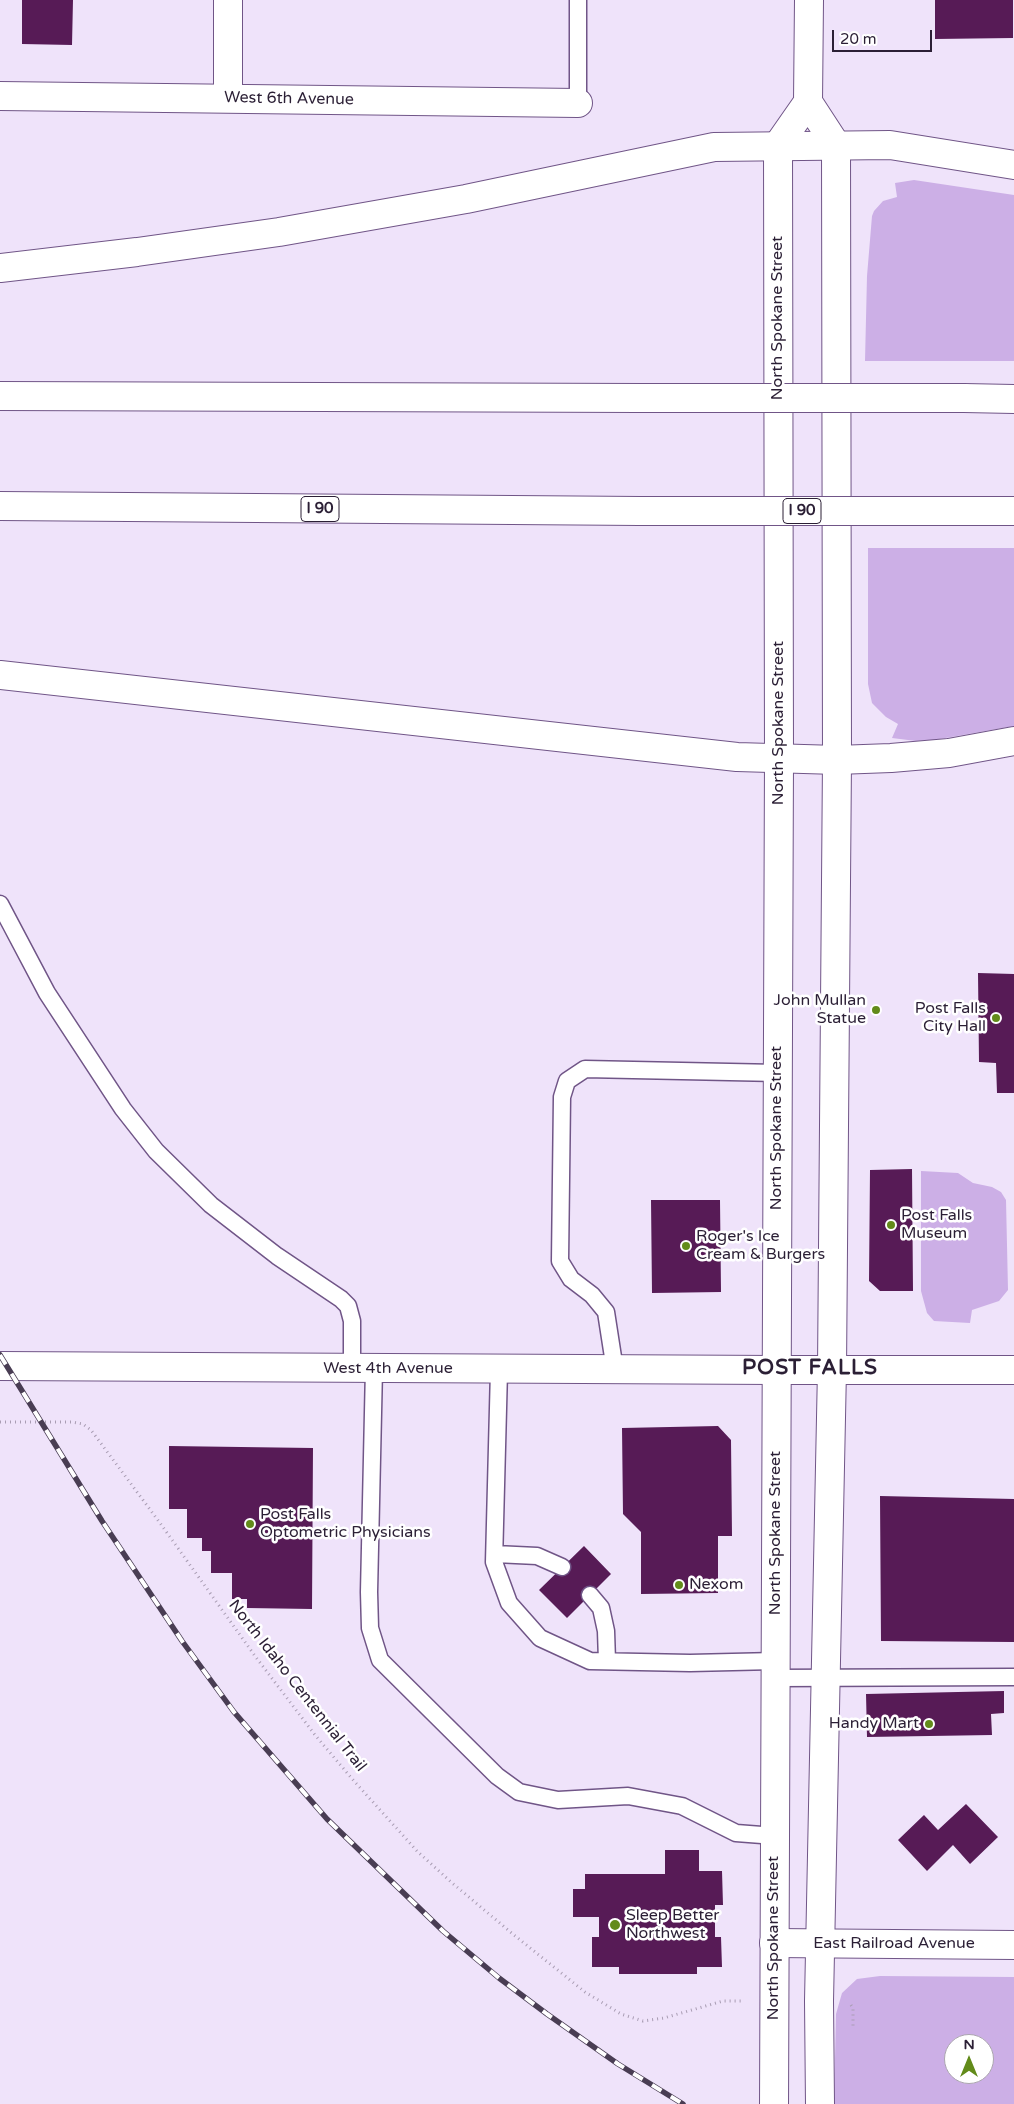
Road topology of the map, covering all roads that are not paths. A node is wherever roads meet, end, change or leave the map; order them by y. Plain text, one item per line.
1 (228, 0) edge
2 (578, 0) edge
3 (809, 0) edge
4 (0, 96) edge
5 (228, 98) junction
6 (808, 102) junction
7 (578, 103) joint
8 (778, 145) junction
9 (836, 145) junction
10 (1014, 165) edge
11 (0, 268) edge
12 (0, 396) edge
13 (1014, 399) edge
14 (0, 506) edge
15 (1014, 511) edge
16 (0, 675) edge
17 (1014, 741) edge
18 (779, 760) junction
19 (837, 760) junction
20 (0, 904) edge
21 (778, 1073) junction
22 (0, 1366) edge
23 (363, 1368) junction
24 (832, 1369) junction
25 (498, 1370) junction
26 (615, 1370) junction
27 (776, 1370) junction
28 (1014, 1370) edge
29 (495, 1554) junction
30 (562, 1567) dead end
31 (590, 1595) dead end
32 (607, 1661) junction
33 (775, 1670) junction
34 (826, 1677) junction
35 (1014, 1677) edge
36 (775, 1836) junction
37 (774, 1943) junction
38 (821, 1944) junction
39 (1014, 1945) edge
40 (774, 2104) edge
41 (820, 2104) edge

1 - 5 main road
2 - 7 lane
3 - 6 main road
4 - 5 main road, West 6th Avenue
5 - 7 main road, West 6th Avenue
6 - 8 main road
6 - 9 main road
8 - 9 main road
8 - 11 main road
8 - 18 main road, North Spokane Street
9 - 10 main road
9 - 19 main road
12 - 13 main road, bridge
14 - 15 main road, I 90, bridge
16 - 18 main road
17 - 19 main road
18 - 19 main road
18 - 21 main road, North Spokane Street
19 - 24 main road
20 - 23 lane
21 - 26 lane
21 - 27 main road, North Spokane Street
22 - 23 main road, West 4th Avenue
23 - 25 main road, West 4th Avenue
23 - 36 lane
24 - 27 main road, West 4th Avenue
24 - 28 main road, West 4th Avenue
24 - 34 main road
25 - 26 main road, West 4th Avenue
25 - 29 lane
26 - 27 main road, West 4th Avenue
27 - 33 main road, North Spokane Street
29 - 30 lane
29 - 32 lane
31 - 32 lane
32 - 33 lane
33 - 34 lane
33 - 36 main road, North Spokane Street
34 - 35 lane
34 - 38 main road
36 - 37 main road, North Spokane Street
37 - 38 main road, East Railroad Avenue
37 - 40 main road, North Spokane Street
38 - 39 main road, East Railroad Avenue
38 - 41 main road

